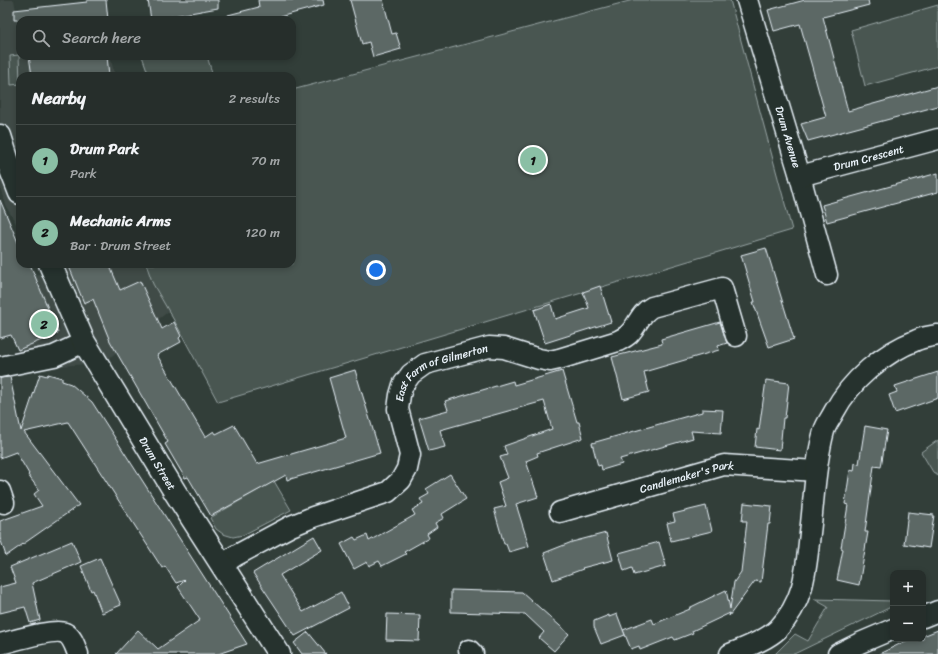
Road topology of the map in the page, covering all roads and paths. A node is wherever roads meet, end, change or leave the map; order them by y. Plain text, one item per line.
1 (747, 0) edge
2 (0, 136) edge
3 (938, 140) edge
4 (800, 176) junction
5 (16, 183) edge
6 (52, 268) edge
7 (827, 275) dead end
8 (938, 335) edge
9 (736, 336) dead end
10 (84, 342) junction
11 (0, 367) edge
12 (816, 471) junction
13 (560, 512) dead end
14 (222, 565) junction
15 (938, 611) edge
16 (926, 616) edge
17 (890, 630) edge
18 (0, 644) edge
19 (78, 654) edge
20 (279, 654) edge
21 (730, 654) edge
22 (838, 654) edge

1 - 4 street, Drum Avenue
2 - 5 main road
3 - 4 street, Drum Crescent
4 - 7 street, Drum Avenue
6 - 10 main road, Drum Street
8 - 12 street
9 - 14 street, East Farm of Gilmerton
10 - 11 street
10 - 14 main road, Drum Street
12 - 13 street, Candlemaker's Park
12 - 21 street
14 - 20 main road, Drum Street
15 - 16 street
17 - 22 street
18 - 19 street

